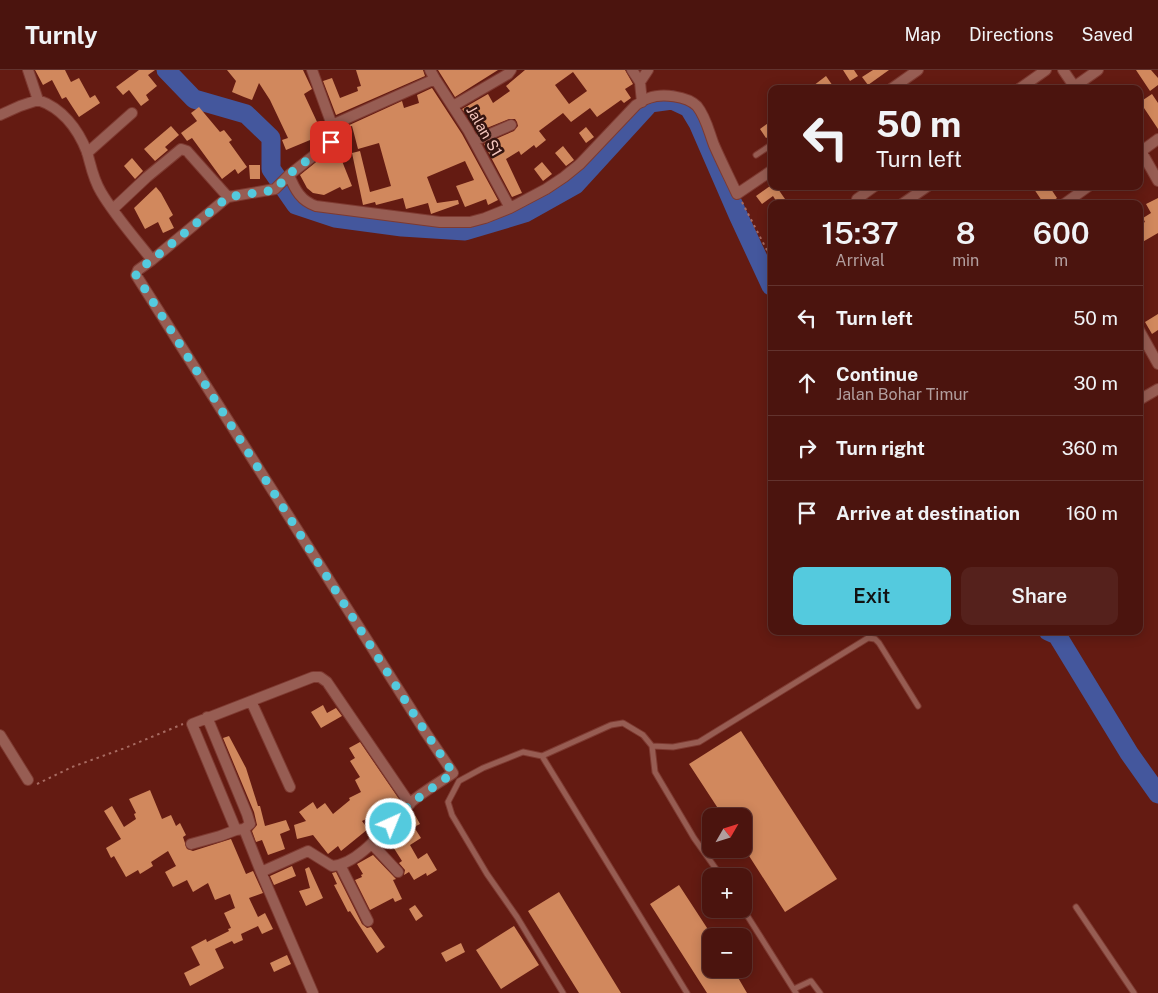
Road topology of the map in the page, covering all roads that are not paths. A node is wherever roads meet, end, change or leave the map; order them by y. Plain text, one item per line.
1 (28, 70) edge
2 (312, 70) edge
3 (511, 70) edge
4 (632, 70) edge
5 (648, 70) edge
6 (918, 70) edge
7 (1046, 70) edge
8 (1063, 70) edge
9 (1098, 70) edge
10 (904, 74) edge
11 (432, 75) edge
12 (640, 82) junction
13 (894, 85) edge
14 (1025, 85) edge
15 (1072, 85) edge
16 (1078, 85) edge
17 (646, 99) junction
18 (38, 100) junction
19 (453, 106) junction
20 (132, 113) dead end
21 (0, 115) edge
22 (332, 125) junction
23 (511, 125) dead end
24 (1158, 140) edge
25 (474, 141) junction
26 (768, 147) edge
27 (1143, 150) edge
28 (87, 153) junction
29 (756, 155) dead end
30 (1143, 157) edge
31 (768, 173) edge
32 (287, 177) junction
33 (1158, 181) edge
34 (869, 190) edge
35 (922, 190) edge
36 (1084, 190) edge
37 (228, 197) junction
38 (857, 198) dead end
39 (908, 200) edge
40 (1071, 200) edge
41 (510, 208) junction
42 (114, 209) junction
43 (152, 260) junction
44 (1143, 337) edge
45 (1158, 364) edge
46 (1158, 389) edge
47 (1143, 398) edge
48 (251, 701) junction
49 (918, 706) dead end
50 (207, 717) junction
51 (0, 735) edge
52 (652, 746) junction
53 (542, 756) junction
54 (28, 780) road end
55 (290, 787) dead end
56 (410, 804) junction
57 (240, 829) junction
58 (191, 844) dead end
59 (372, 844) junction
60 (340, 864) junction
61 (715, 868) edge
62 (261, 872) junction
63 (398, 872) dead end
64 (1076, 906) dead end
65 (749, 918) edge
66 (368, 921) dead end
67 (795, 991) edge
68 (313, 993) edge
69 (563, 993) edge
70 (687, 993) edge
71 (820, 993) edge
72 (1134, 993) edge

1 - 18 street
2 - 22 street
3 - 19 street
4 - 12 street
5 - 12 street
6 - 10 street
7 - 14 street
8 - 15 street
9 - 16 street
10 - 13 street
11 - 19 street, Jalan S1
11 - 22 street
12 - 17 street
17 - 31 street
17 - 41 street
18 - 21 street
18 - 28 street
19 - 25 street, Jalan S1
20 - 28 street
22 - 32 street
23 - 25 street
24 - 27 street
25 - 41 street, Jalan S1
26 - 29 lane
28 - 42 street
30 - 33 street
32 - 37 street
32 - 41 street
34 - 38 street
35 - 39 street
36 - 40 street
37 - 42 street
37 - 43 street
42 - 43 street
43 - 56 street
44 - 45 street
46 - 47 street
48 - 50 street
48 - 55 street
48 - 56 street
49 - 52 lane
50 - 57 street
50 - 57 street
51 - 54 street
52 - 53 lane
52 - 61 lane
53 - 69 lane
53 - 70 lane
56 - 59 street
57 - 58 street
57 - 62 street
59 - 60 street
59 - 63 street
60 - 62 street
60 - 66 street
62 - 68 street
64 - 72 lane
65 - 67 lane
67 - 71 lane

